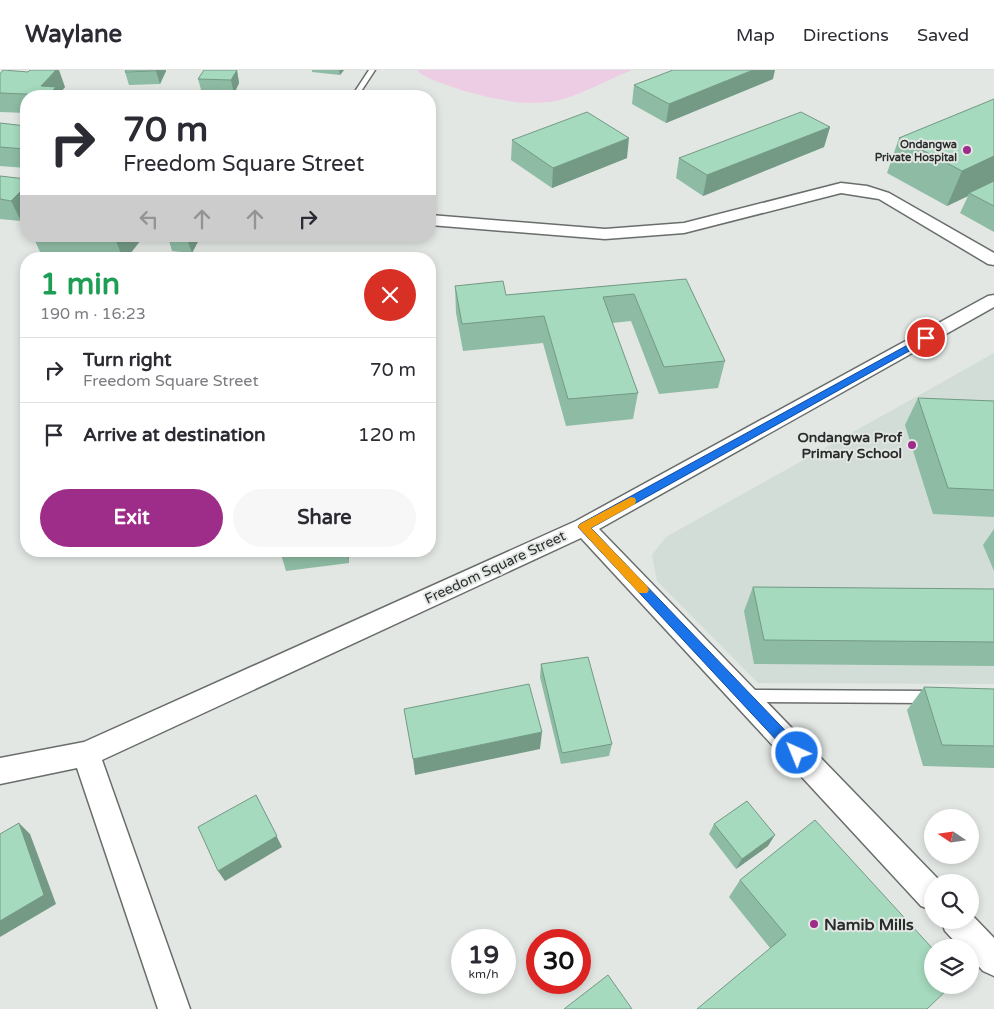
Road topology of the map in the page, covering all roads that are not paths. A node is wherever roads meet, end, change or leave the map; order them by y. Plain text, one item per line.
1 (372, 70) edge
2 (359, 90) edge
3 (436, 220) edge
4 (994, 260) edge
5 (994, 300) edge
6 (584, 527) junction
7 (743, 696) junction
8 (946, 697) edge
9 (86, 754) junction
10 (0, 771) edge
11 (924, 887) edge
12 (965, 929) edge
13 (994, 960) edge
14 (174, 1009) edge

1 - 2 lane
3 - 4 street
5 - 6 street, Freedom Square Street
6 - 7 street
6 - 9 street, Freedom Square Street
7 - 8 lane
7 - 11 street
9 - 10 street, Freedom Square Street
9 - 14 street
12 - 13 street

